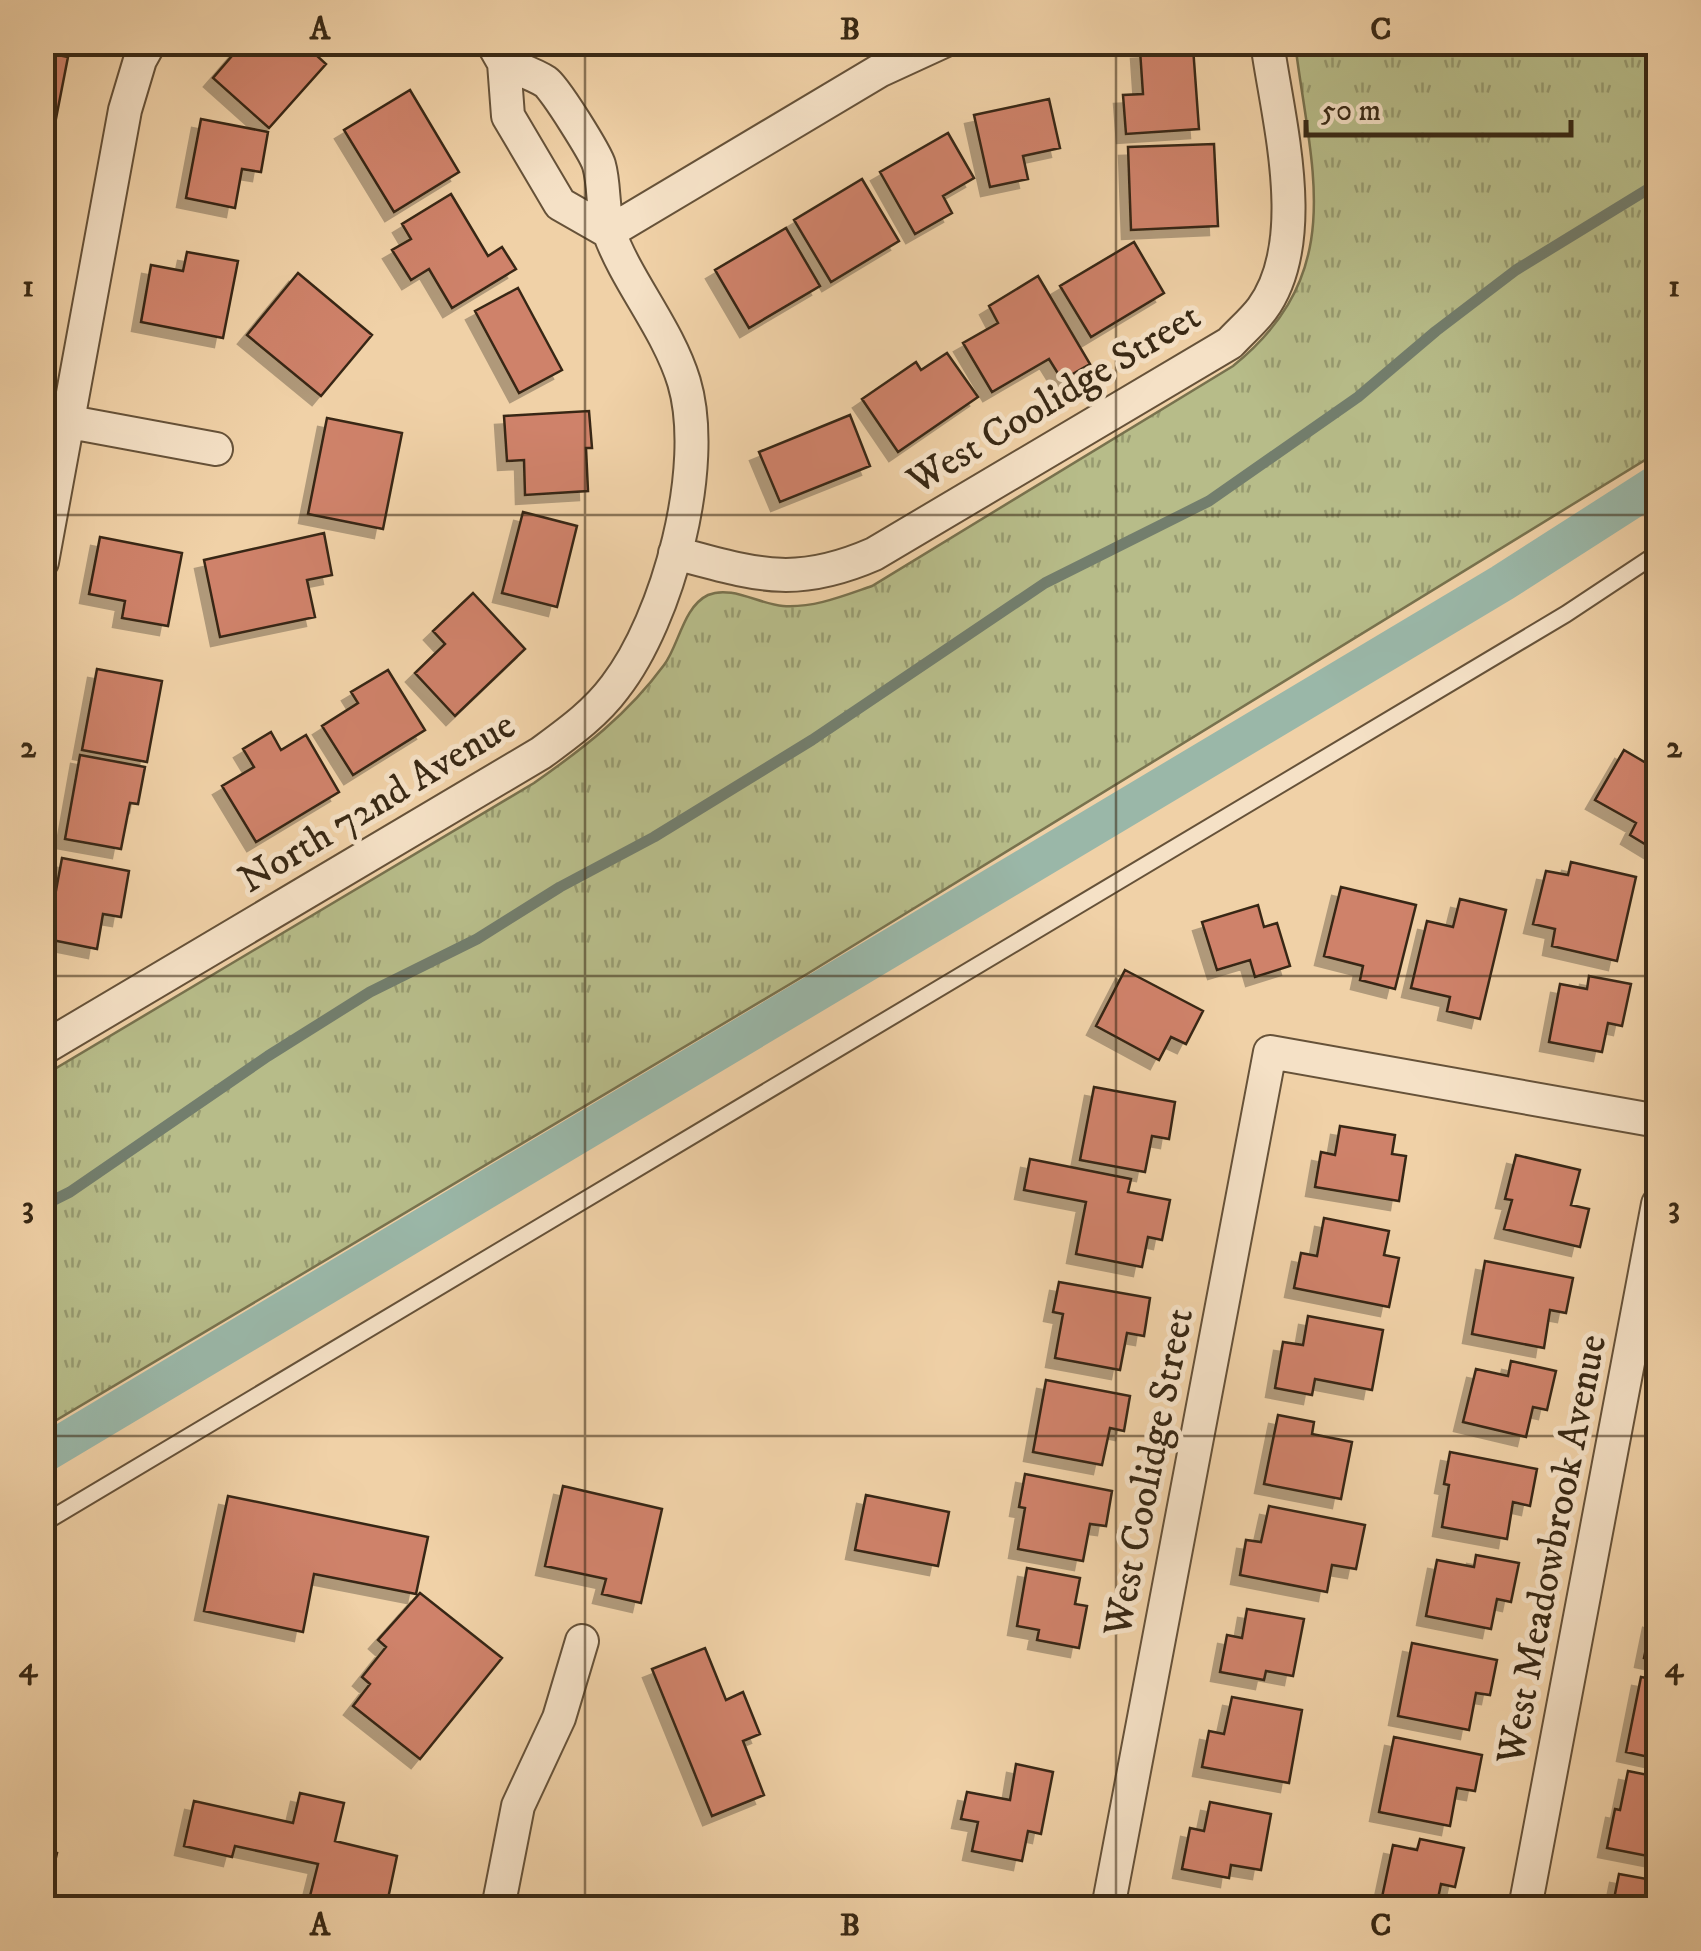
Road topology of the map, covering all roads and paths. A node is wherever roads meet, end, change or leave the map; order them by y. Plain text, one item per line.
1 (150, 42) edge
2 (942, 42) edge
3 (1268, 42) edge
4 (498, 53) edge
5 (608, 232) junction
6 (70, 422) junction
7 (216, 449) dead end
8 (1658, 553) edge
9 (675, 554) junction
10 (42, 562) edge
11 (42, 1048) edge
12 (1658, 1121) edge
13 (1658, 1204) edge
14 (42, 1524) edge
15 (582, 1640) dead end
16 (498, 1908) edge
17 (1108, 1908) edge
18 (1525, 1908) edge

1 - 6 street
2 - 5 street
3 - 9 street, West Coolidge Street
4 - 5 street
4 - 5 street
5 - 9 street, North 72nd Avenue
6 - 7 street
6 - 10 street
8 - 14 lane
9 - 11 street, North 72nd Avenue
12 - 17 street, West Coolidge Street
13 - 18 street, West Meadowbrook Avenue
15 - 16 street

